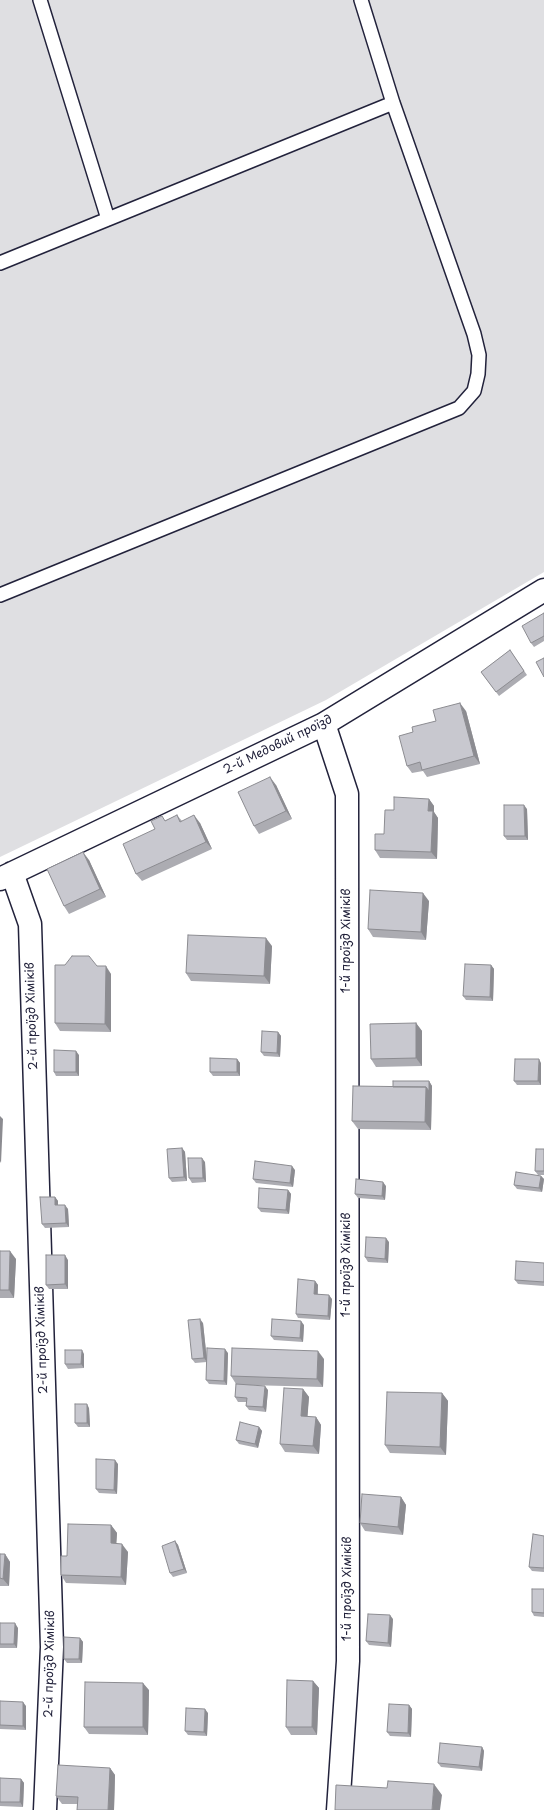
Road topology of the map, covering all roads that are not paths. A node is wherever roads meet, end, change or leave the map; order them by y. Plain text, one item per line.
1 (40, 0) edge
2 (361, 0) edge
3 (393, 103) junction
4 (108, 219) junction
5 (0, 263) edge
6 (544, 590) edge
7 (0, 595) edge
8 (324, 724) junction
9 (6, 876) edge
10 (45, 1810) edge
11 (338, 1810) edge

1 - 4 lane
2 - 3 lane
3 - 4 lane
3 - 7 lane
4 - 5 lane
6 - 8 street, 2-й Медовий проїзд
8 - 9 street, 2-й Медовий проїзд
8 - 11 street, 1-й проїзд Хіміків
9 - 10 street, 2-й проїзд Хіміків

